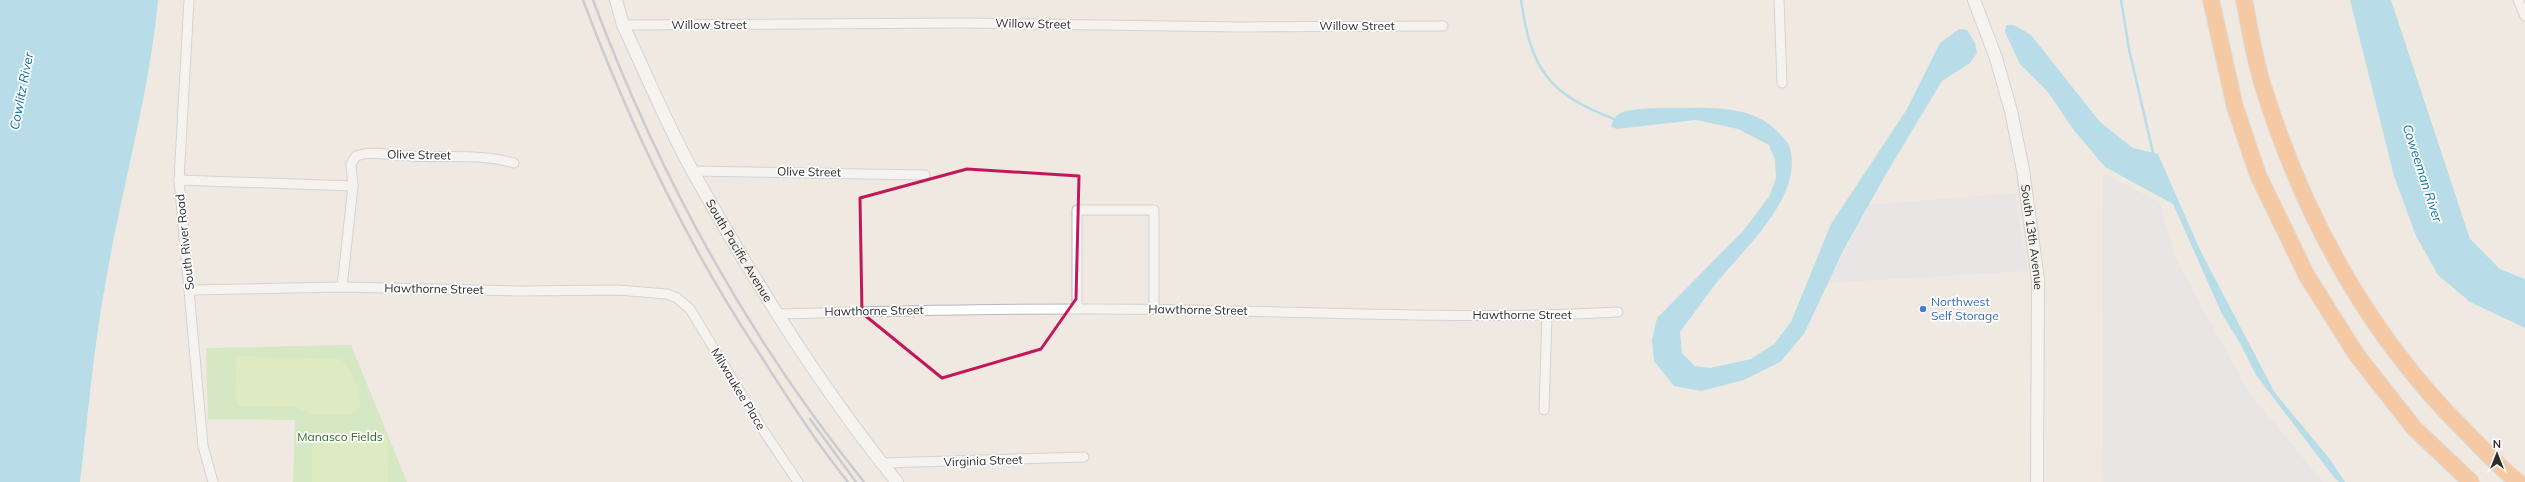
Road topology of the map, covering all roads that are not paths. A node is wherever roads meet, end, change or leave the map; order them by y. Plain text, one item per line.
1 (189, 0) edge
2 (616, 0) edge
3 (1780, 0) edge
4 (1974, 0) edge
5 (2211, 0) edge
6 (2244, 0) edge
7 (2518, 0) edge
8 (2525, 16) edge
9 (623, 25) junction
10 (1443, 26) dead end
11 (1782, 83) dead end
12 (514, 163) dead end
13 (693, 171) junction
14 (925, 175) dead end
15 (179, 180) junction
16 (353, 186) junction
17 (342, 287) junction
18 (190, 290) junction
19 (677, 298) joint
20 (1077, 309) junction
21 (1154, 309) junction
22 (1618, 312) dead end
23 (778, 314) junction
24 (1547, 316) junction
25 (1544, 410) dead end
26 (1084, 457) dead end
27 (882, 463) junction
28 (213, 482) edge
29 (798, 482) edge
30 (897, 482) edge
31 (2038, 482) edge
32 (2471, 482) edge
33 (2518, 482) edge

1 - 15 street, South River Road
2 - 9 street, South Pacific Avenue
3 - 11 street
4 - 31 street, South 13th Avenue
5 - 32 highway
6 - 33 highway
7 - 8 street
9 - 10 street, Willow Street
9 - 13 street, South Pacific Avenue
12 - 16 street, Olive Street
13 - 14 street, Olive Street
13 - 23 street, South Pacific Avenue
15 - 16 street
15 - 18 street, South River Road
16 - 17 street, Olive Street
17 - 18 street, Hawthorne Street
17 - 19 street, Hawthorne Street
18 - 28 street, South River Road
19 - 29 street, Milwaukee Place
20 - 21 street, Hawthorne Street
20 - 21 street
20 - 23 street, Hawthorne Street
21 - 24 street, Hawthorne Street
22 - 24 street, Hawthorne Street
23 - 27 street, South Pacific Avenue
24 - 25 street
26 - 27 street, Virginia Street
27 - 30 street, South Pacific Avenue

